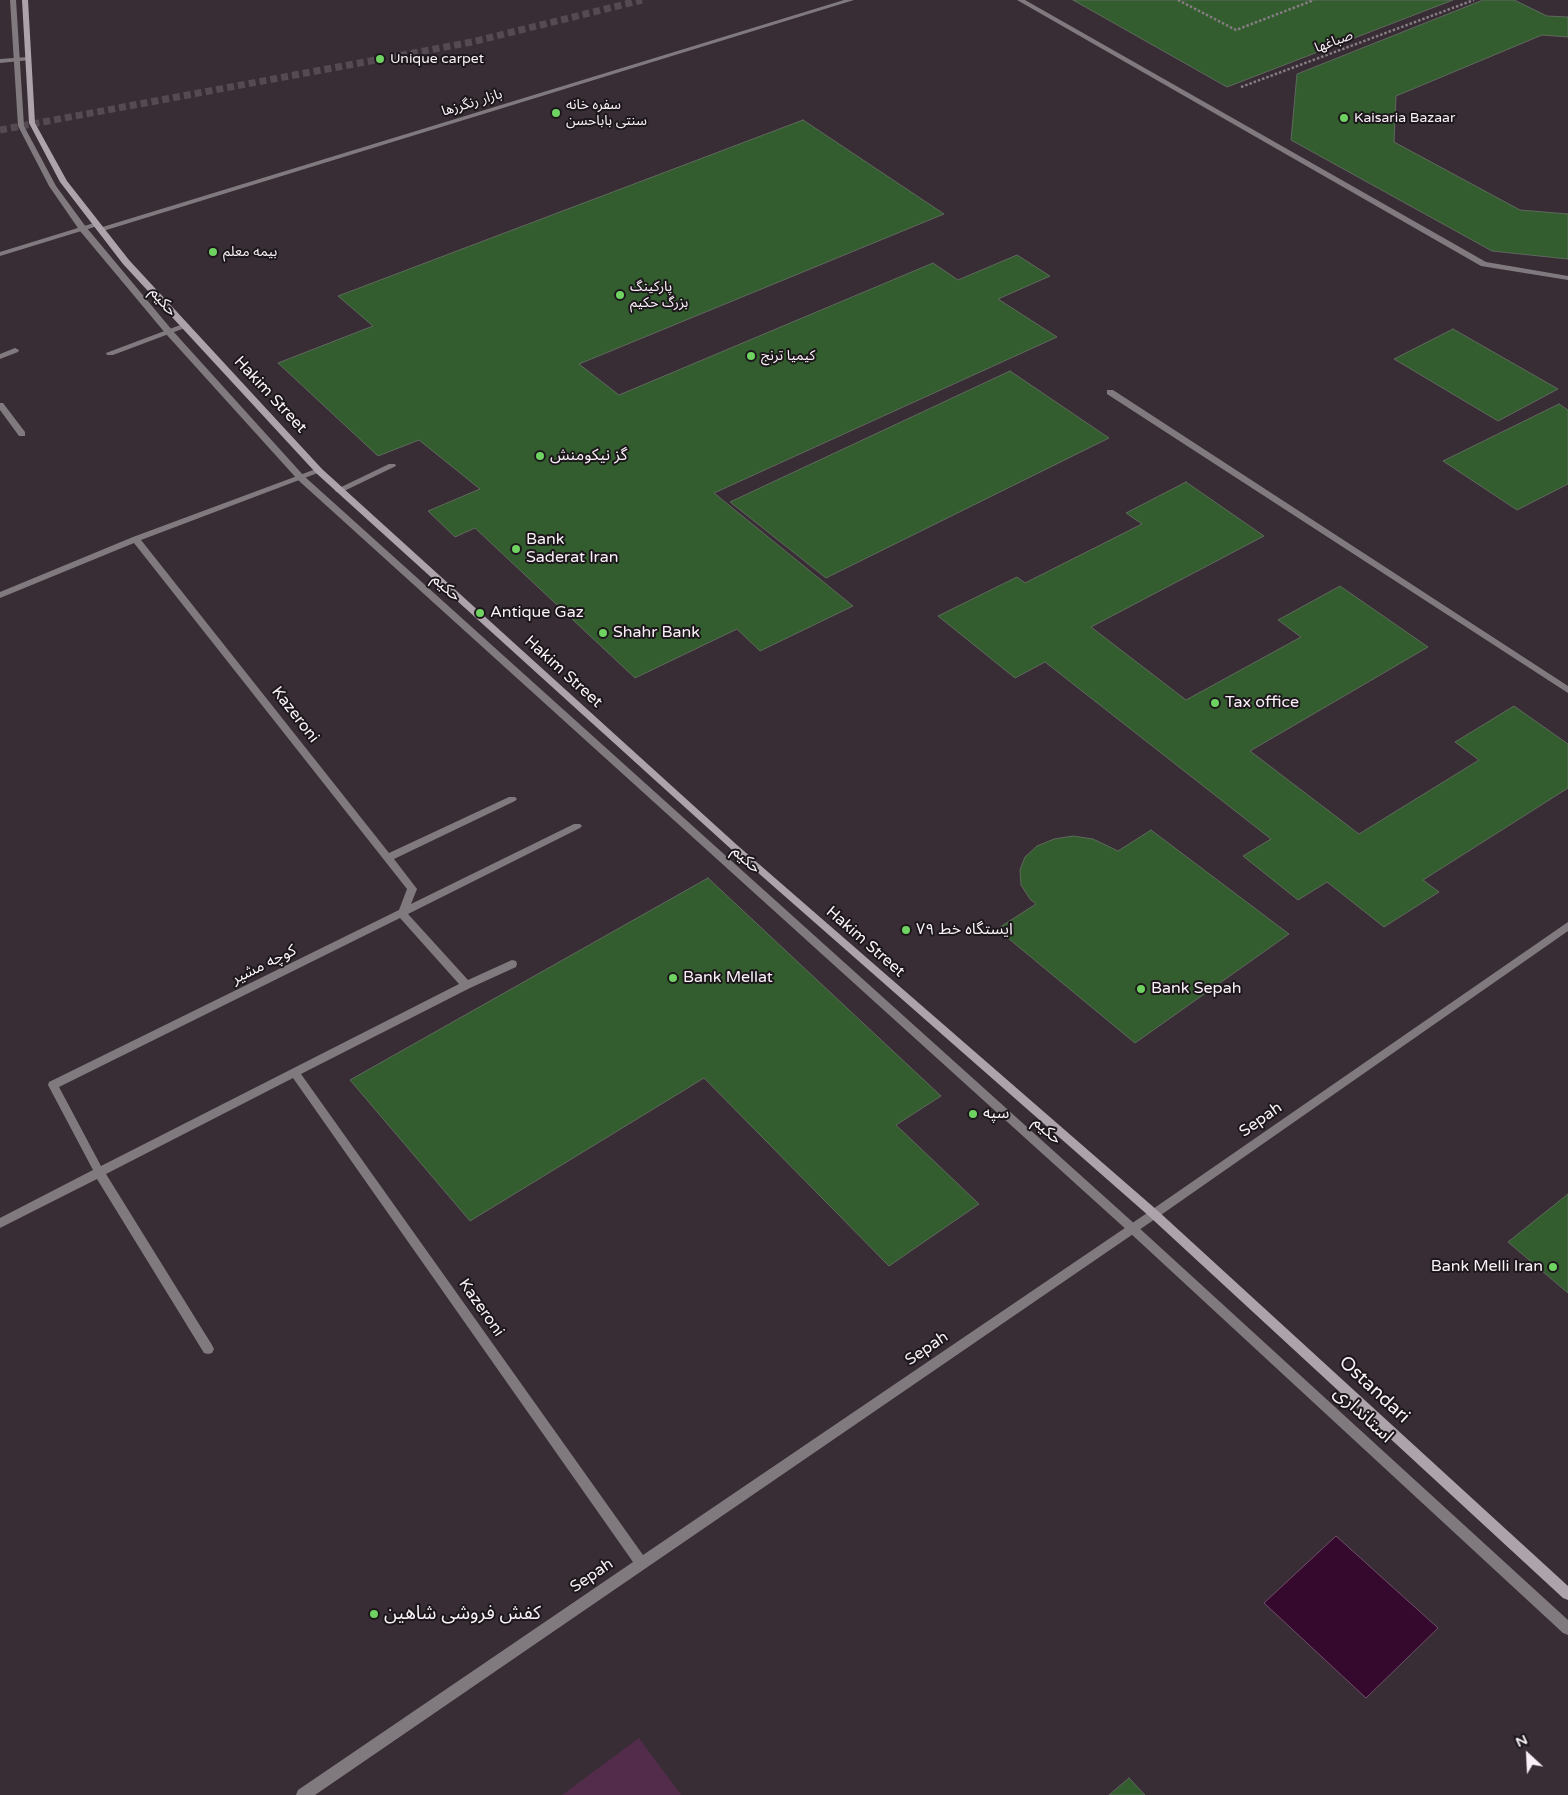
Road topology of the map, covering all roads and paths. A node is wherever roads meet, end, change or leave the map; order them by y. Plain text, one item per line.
1 (13, 0) edge
2 (25, 0) edge
3 (851, 0) edge
4 (1020, 0) edge
5 (1178, 0) edge
6 (1314, 0) edge
7 (1474, 0) edge
8 (28, 59) junction
9 (16, 60) junction
10 (0, 61) edge
11 (1201, 103) junction
12 (98, 227) junction
13 (82, 229) junction
14 (0, 254) edge
15 (1568, 278) edge
16 (186, 326) junction
17 (170, 332) junction
18 (15, 350) dead end
19 (110, 353) dead end
20 (0, 357) edge
21 (1110, 392) dead end
22 (0, 405) edge
23 (22, 434) dead end
24 (392, 466) dead end
25 (319, 471) junction
26 (301, 478) junction
27 (339, 490) junction
28 (136, 539) junction
29 (0, 595) edge
30 (1568, 690) edge
31 (512, 800) dead end
32 (577, 826) dead end
33 (388, 858) junction
34 (402, 914) junction
35 (1568, 926) edge
36 (512, 964) dead end
37 (466, 985) junction
38 (294, 1072) junction
39 (99, 1172) junction
40 (1154, 1214) junction
41 (0, 1223) edge
42 (1133, 1229) junction
43 (208, 1349) dead end
44 (641, 1563) junction
45 (1568, 1594) edge
46 (1568, 1629) edge
47 (303, 1795) edge

1 - 9 street, حکیم
2 - 8 main road, Hakim Street
3 - 12 street, بازار رنگرزها
4 - 11 street
5 - 6 path
7 - 11 path, صباغها
8 - 9 street
8 - 12 main road, Hakim Street
9 - 10 street
9 - 13 street, حکیم
11 - 15 street
12 - 13 street, بازار رنگرزها
12 - 16 main road, Hakim Street
13 - 14 street, بازار رنگرزها
13 - 17 street, حکیم
16 - 17 street
16 - 25 main road, Hakim Street
17 - 19 street
17 - 26 street, حکیم
18 - 20 street
21 - 30 street
22 - 23 street
24 - 27 street
25 - 26 street
25 - 27 main road, Hakim Street
26 - 28 street
26 - 42 street, حکیم
27 - 40 main road, Hakim Street
28 - 29 street
28 - 33 street, Kazeroni
31 - 33 street
32 - 34 street, كوچه مشير
33 - 34 street, Kazeroni
34 - 37 street
34 - 39 street, كوچه مشير
35 - 40 street, Sepah
36 - 37 street
37 - 38 street
38 - 39 street
38 - 44 street, Kazeroni
39 - 41 street
39 - 43 street
40 - 42 street, Sepah
40 - 45 main road, Ostandari
42 - 44 street, Sepah
42 - 46 street, استانداری
44 - 47 street, Sepah

